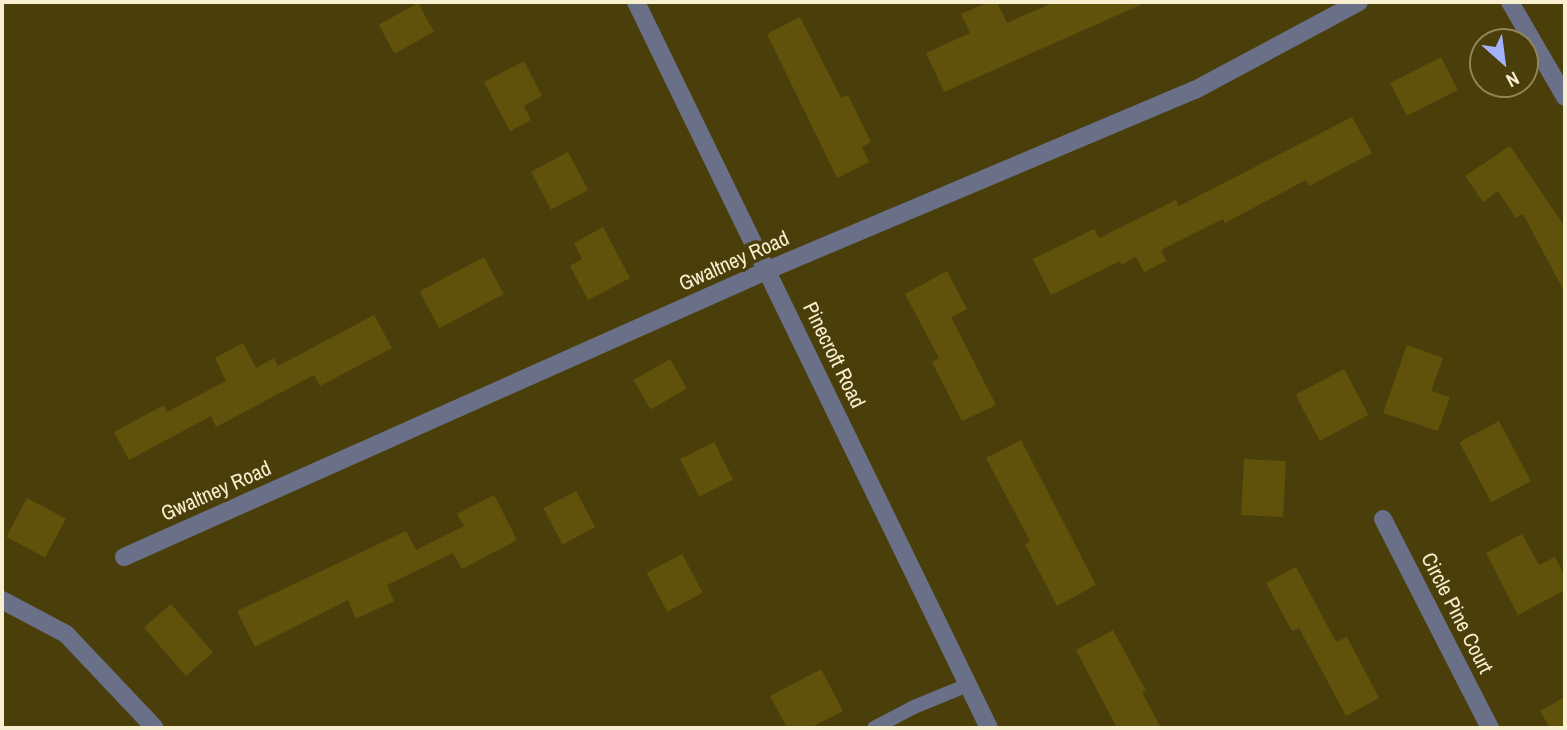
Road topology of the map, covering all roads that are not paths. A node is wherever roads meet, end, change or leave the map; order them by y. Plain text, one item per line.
1 (636, 2) edge
2 (1359, 2) edge
3 (1510, 2) edge
4 (1565, 97) edge
5 (768, 271) junction
6 (1383, 519) dead end
7 (124, 556) dead end
8 (2, 600) edge
9 (968, 685) junction
10 (155, 728) edge
11 (874, 728) edge
12 (989, 728) edge
13 (1490, 728) edge

1 - 5 street, Pinecroft Road
2 - 5 street, Gwaltney Road
3 - 4 street
5 - 7 street, Gwaltney Road
5 - 9 street, Pinecroft Road
6 - 13 street, Circle Pine Court
8 - 10 street
9 - 11 lane
9 - 12 street, Pinecroft Road

